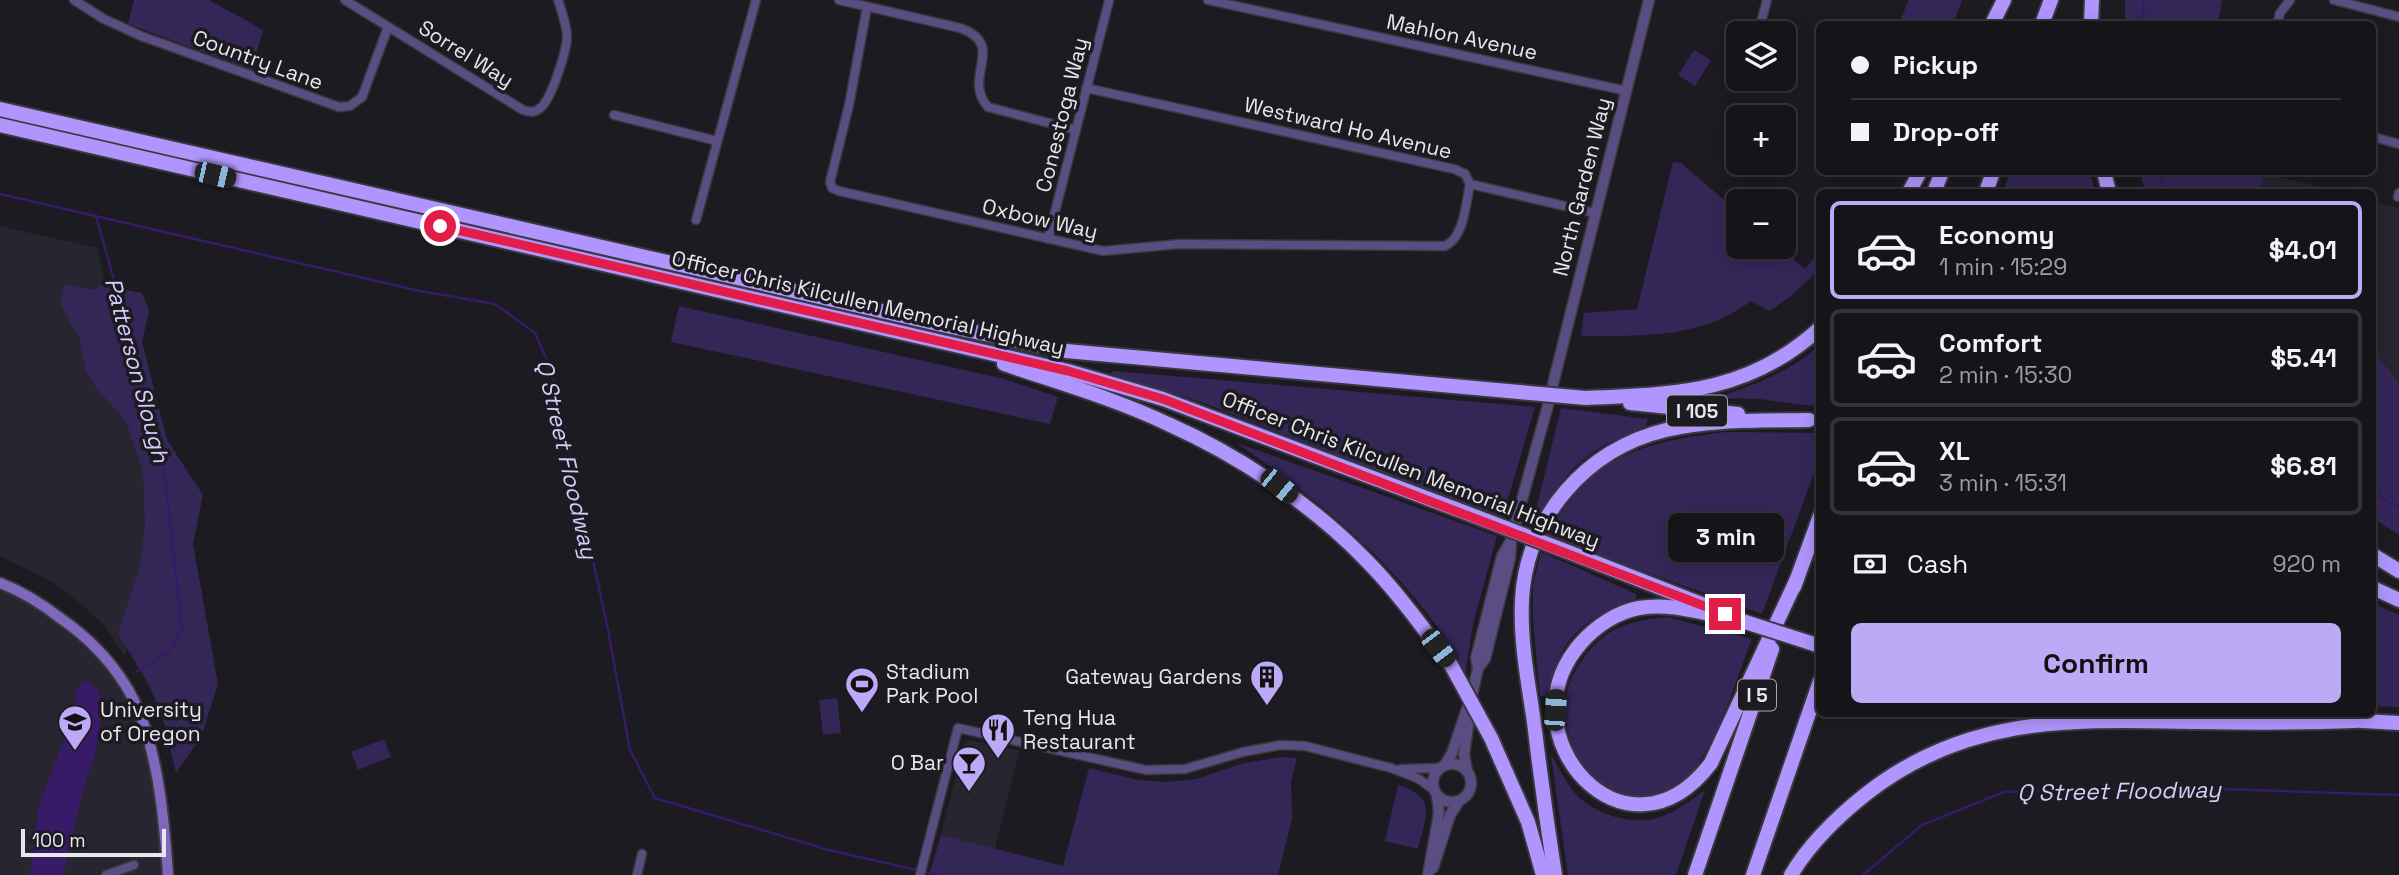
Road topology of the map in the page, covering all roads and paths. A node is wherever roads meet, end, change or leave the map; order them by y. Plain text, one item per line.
1 (74, 0) edge
2 (345, 0) edge
3 (558, 0) edge
4 (756, 0) edge
5 (839, 0) edge
6 (1208, 0) edge
7 (1649, 0) edge
8 (1767, 0) edge
9 (2004, 0) edge
10 (2051, 0) edge
11 (2092, 0) edge
12 (2290, 0) edge
13 (2334, 0) edge
14 (1109, 1) edge
15 (867, 7) junction
16 (2399, 17) edge
17 (1761, 21) edge
18 (1995, 21) edge
19 (2043, 21) edge
20 (2091, 21) edge
21 (2278, 21) edge
22 (388, 27) junction
23 (1086, 88) junction
24 (1627, 91) junction
25 (0, 109) edge
26 (614, 115) dead end
27 (0, 125) edge
28 (1076, 130) junction
29 (2376, 138) edge
30 (717, 141) junction
31 (2399, 144) edge
32 (1470, 184) junction
33 (1595, 214) junction
34 (696, 220) dead end
35 (1048, 239) junction
36 (1816, 331) edge
37 (930, 339) junction
38 (1553, 384) dead end
39 (1587, 398) junction
40 (1548, 405) dead end
41 (1814, 421) edge
42 (1515, 525) dead end
43 (1816, 527) edge
44 (2376, 557) edge
45 (2399, 571) edge
46 (1797, 579) junction
47 (0, 583) edge
48 (2376, 589) edge
49 (2399, 600) edge
50 (1739, 620) junction
51 (1816, 645) edge
52 (1478, 668) junction
53 (1473, 691) junction
54 (1816, 693) edge
55 (2308, 717) edge
56 (2354, 721) junction
57 (2399, 723) edge
58 (1442, 767) junction
59 (1391, 768) junction
60 (1467, 771) junction
61 (1436, 792) junction
62 (1459, 801) junction
63 (642, 854) dead end
64 (134, 865) dead end
65 (106, 875) edge
66 (168, 875) edge
67 (637, 875) edge
68 (920, 875) edge
69 (1429, 875) edge
70 (1543, 875) edge
71 (1555, 875) edge
72 (1695, 875) edge
73 (1753, 875) edge
74 (1791, 875) edge

1 - 22 street, Country Lane
2 - 22 street, Sorrel Way
3 - 22 street, Sorrel Way
4 - 30 street
5 - 15 street
6 - 24 street, Mahlon Avenue
7 - 24 street, North Garden Way
8 - 17 street
9 - 18 highway
10 - 19 highway
11 - 20 highway
12 - 21 street
13 - 16 street
14 - 23 street, Conestoga Way
15 - 28 street
15 - 35 street, Oxbow Way
23 - 28 street, Conestoga Way
23 - 32 street, Westward Ho Avenue
24 - 33 street, North Garden Way
25 - 39 highway, Officer Chris Kilcullen Memorial Highway / I 105, bridge
26 - 30 street
27 - 37 highway, Officer Chris Kilcullen Memorial Highway
28 - 35 street, Conestoga Way
29 - 31 street
30 - 34 street
32 - 33 street, Westward Ho Avenue
32 - 35 street, Oxbow Way
33 - 38 street, North Garden Way
36 - 39 highway
37 - 50 highway, Officer Chris Kilcullen Memorial Highway, bridge
37 - 70 highway, bridge
39 - 41 highway, Officer Chris Kilcullen Memorial Highway / I 105
40 - 42 street
41 - 71 highway
43 - 46 highway, I 5
44 - 45 highway
46 - 50 highway
46 - 72 highway, I 5
47 - 66 main road
48 - 49 highway
50 - 51 highway, Officer Chris Kilcullen Memorial Highway, bridge
52 - 52 street
52 - 53 street
53 - 58 street
53 - 60 street
54 - 73 highway
55 - 56 highway
56 - 57 highway
56 - 74 highway
58 - 59 street
58 - 60 street
58 - 61 street
59 - 61 street
59 - 68 street
60 - 62 street
61 - 62 street
61 - 69 street
62 - 69 street
63 - 67 street
64 - 65 street

